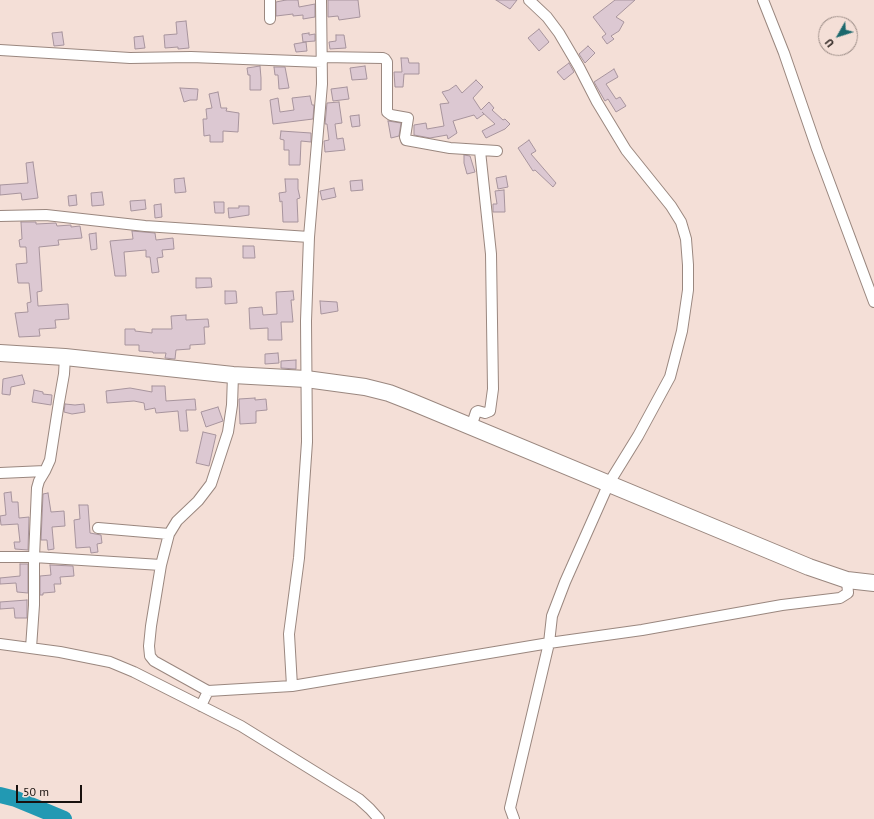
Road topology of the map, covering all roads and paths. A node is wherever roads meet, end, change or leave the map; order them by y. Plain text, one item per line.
1 (270, 0) edge
2 (322, 0) edge
3 (529, 0) edge
4 (763, 0) edge
5 (270, 19) dead end
6 (0, 50) edge
7 (322, 60) junction
8 (480, 151) junction
9 (497, 151) dead end
10 (0, 216) edge
11 (309, 237) junction
12 (874, 302) edge
13 (0, 353) edge
14 (65, 357) junction
15 (233, 375) junction
16 (306, 379) junction
17 (471, 427) junction
18 (46, 471) junction
19 (0, 473) edge
20 (609, 483) junction
21 (98, 528) dead end
22 (169, 534) junction
23 (0, 557) edge
24 (34, 557) junction
25 (161, 565) junction
26 (847, 580) junction
27 (874, 583) edge
28 (549, 643) junction
29 (0, 644) edge
30 (31, 648) junction
31 (292, 686) junction
32 (208, 691) junction
33 (201, 706) junction
34 (510, 808) junction
35 (378, 819) edge
36 (506, 819) edge
37 (514, 819) edge

1 - 5 street
2 - 7 street
3 - 20 street
4 - 12 street
6 - 7 street
7 - 8 street
7 - 11 street
8 - 9 street
8 - 17 street
10 - 11 street
11 - 16 street
13 - 14 main road
14 - 15 main road
14 - 18 street
15 - 16 main road
15 - 22 street
16 - 17 main road
16 - 31 street
17 - 20 main road
18 - 19 street
18 - 24 street
20 - 26 main road
20 - 28 street
21 - 22 street
22 - 25 street
23 - 24 street
24 - 25 street
24 - 30 street
25 - 32 street
26 - 27 main road
26 - 28 street
28 - 31 street
28 - 34 street
29 - 30 street
30 - 33 street
31 - 32 street
32 - 33 street
33 - 35 street
34 - 36 street
34 - 37 street

